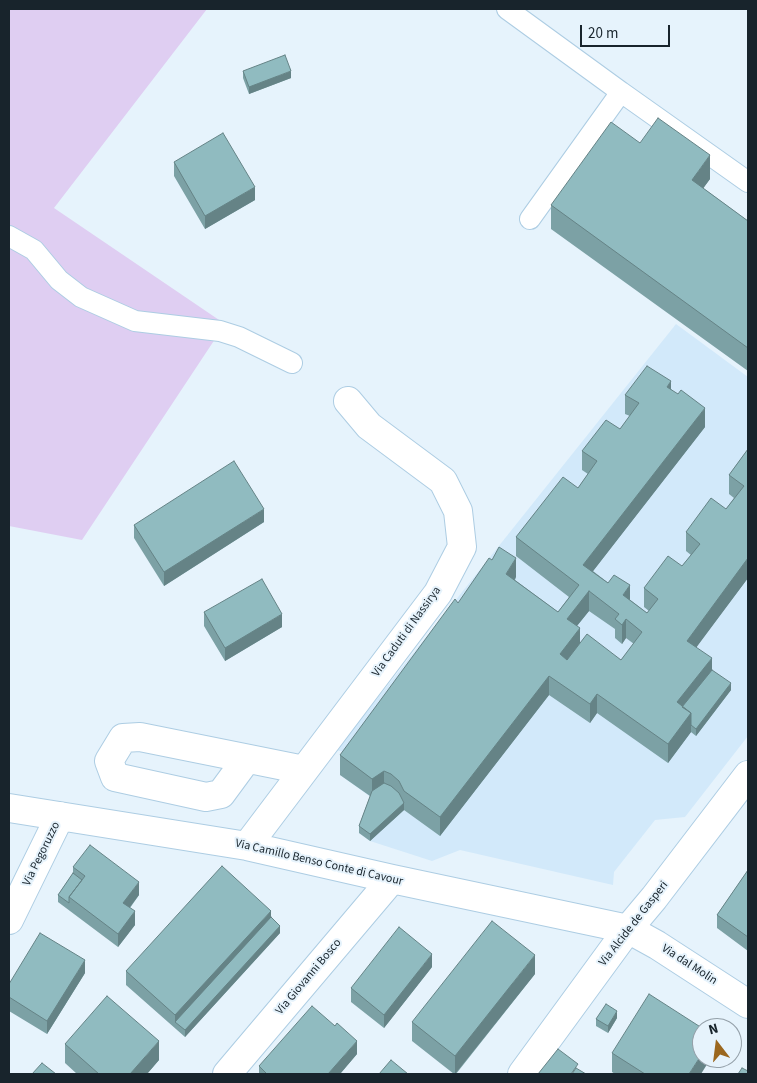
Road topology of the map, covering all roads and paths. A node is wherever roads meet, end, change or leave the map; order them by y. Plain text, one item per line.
1 (507, 9) edge
2 (621, 92) junction
3 (748, 182) edge
4 (530, 219) dead end
5 (9, 236) edge
6 (292, 363) dead end
7 (348, 401) dead end
8 (246, 760) dead end
9 (304, 770) junction
10 (748, 775) edge
11 (9, 808) edge
12 (60, 816) junction
13 (247, 846) junction
14 (392, 879) junction
15 (9, 920) edge
16 (628, 929) junction
17 (748, 1004) edge
18 (227, 1074) edge
19 (522, 1074) edge

1 - 2 street
2 - 3 street
2 - 4 street
5 - 6 street
7 - 9 street, Via Caduti di Nassirya
8 - 9 street
9 - 13 street, Via Caduti di Nassirya
10 - 16 street, Via Alcide de Gasperi
11 - 12 street, Via Camillo Benso Conte di Cavour
12 - 13 street, Via Camillo Benso Conte di Cavour
12 - 15 street, Via Pegoruzzo
13 - 14 street, Via Camillo Benso Conte di Cavour
14 - 16 street, Via Camillo Benso Conte di Cavour
14 - 18 street, Via Giovanni Bosco
16 - 17 street, Via dal Molin
16 - 19 street, Via Alcide de Gasperi

